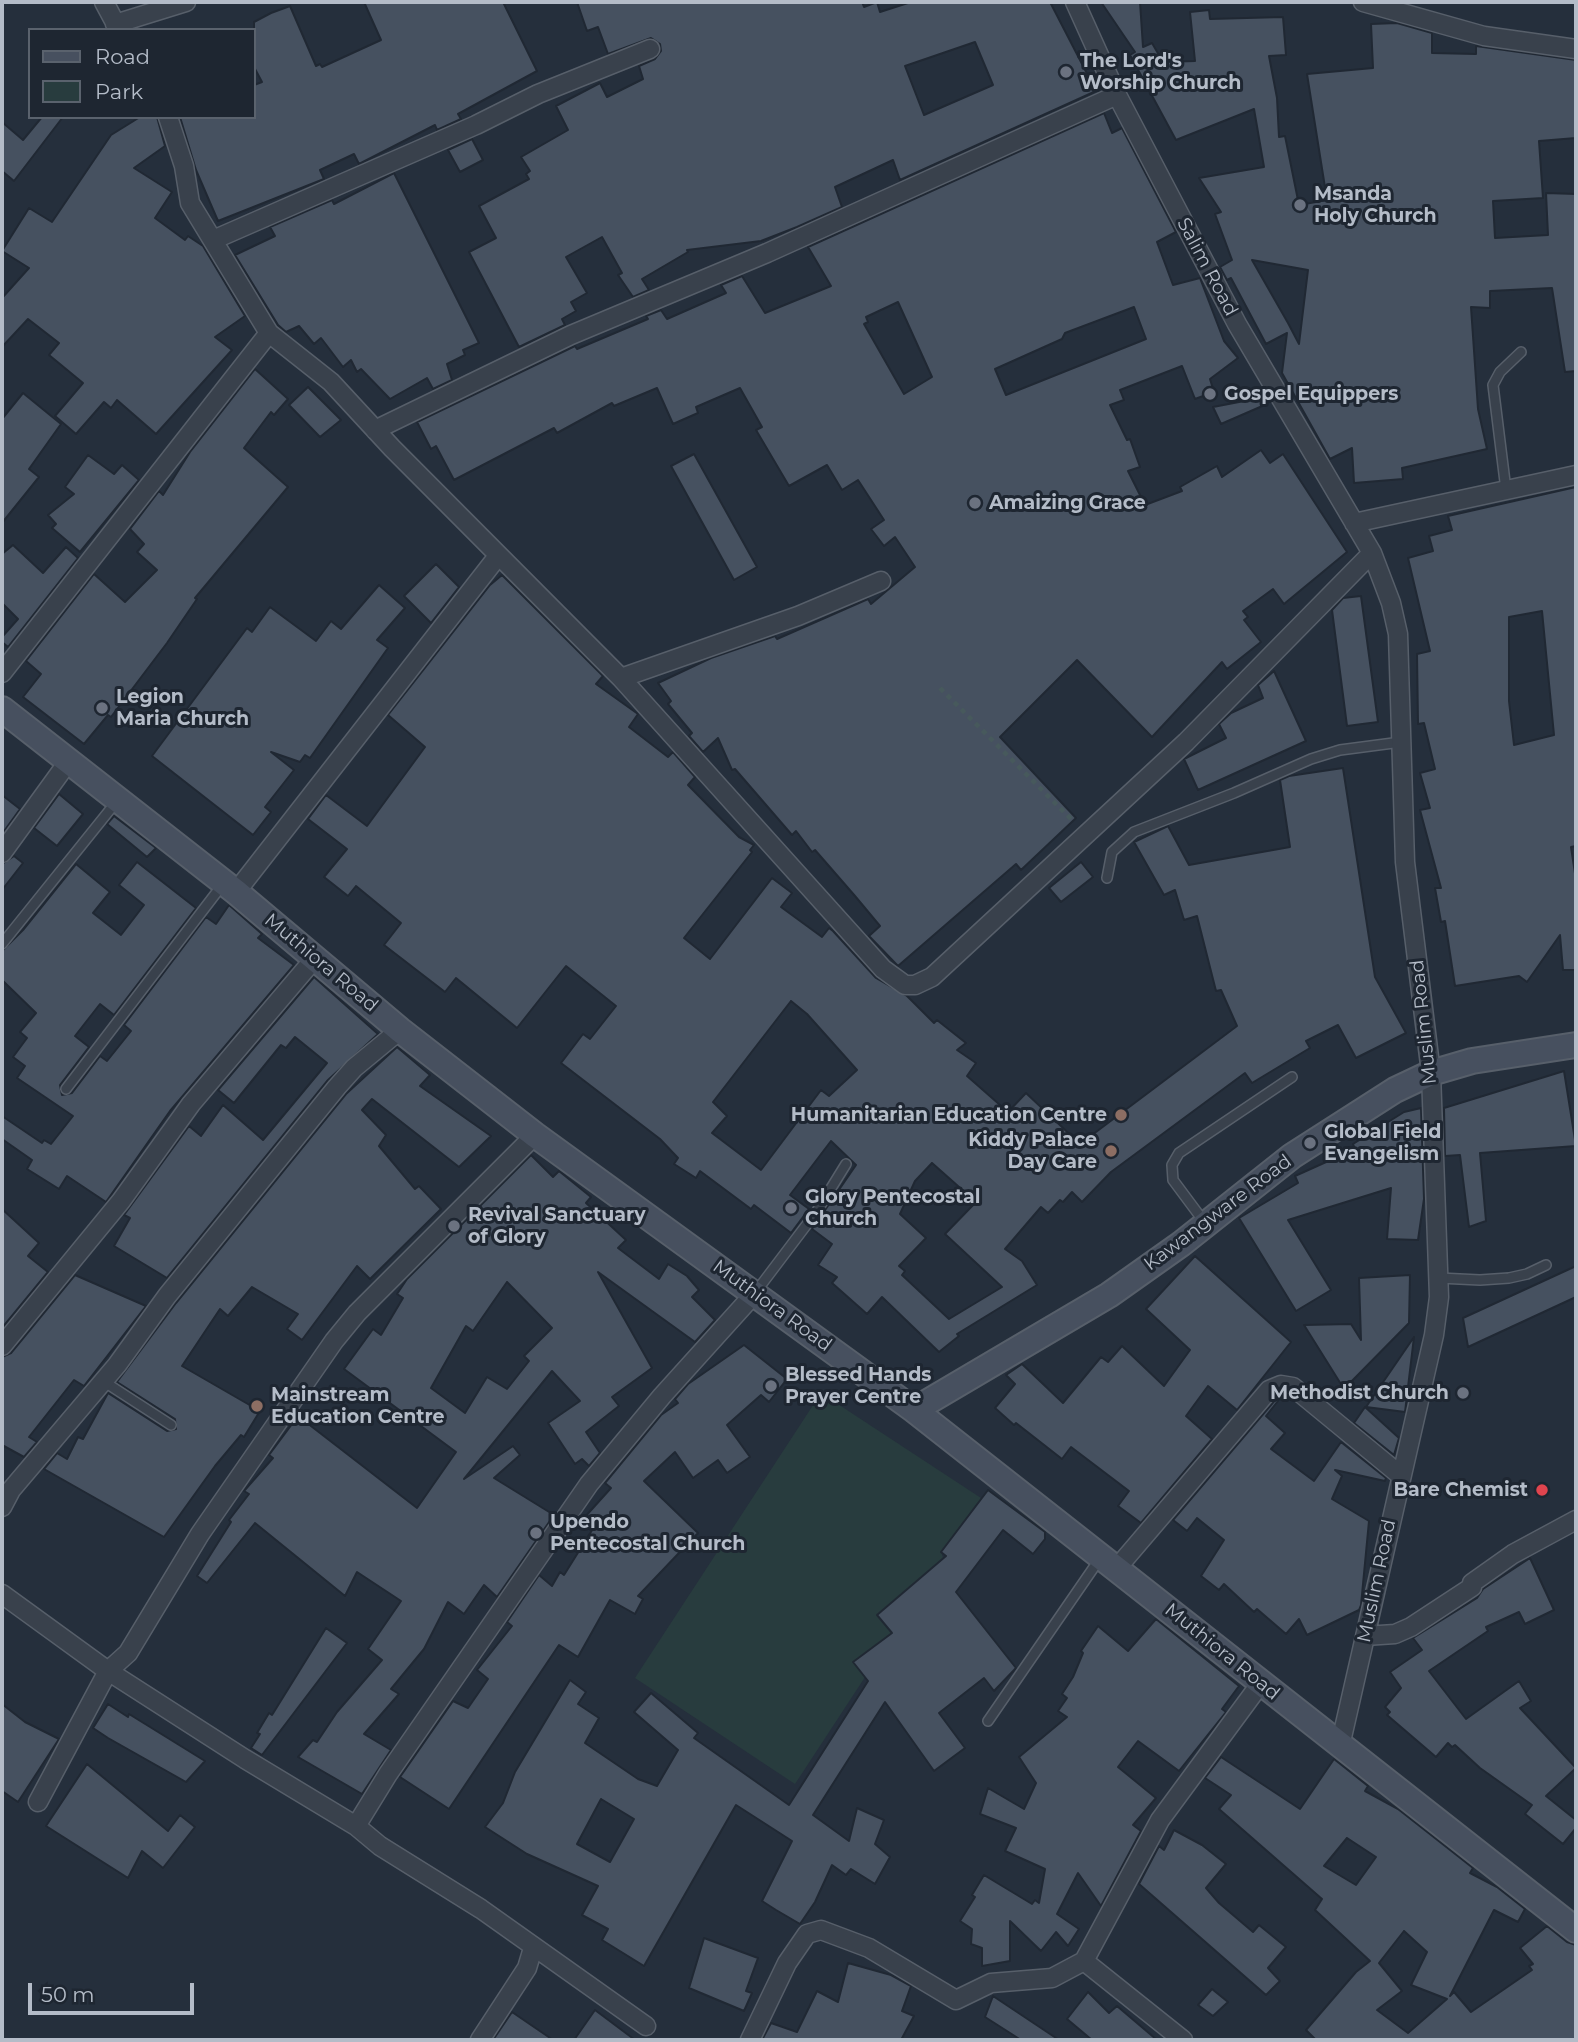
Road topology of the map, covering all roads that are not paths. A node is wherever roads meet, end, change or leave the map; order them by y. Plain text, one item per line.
1 (104, 2) edge
2 (186, 2) edge
3 (1075, 2) edge
4 (1363, 2) edge
5 (117, 27) edge
6 (650, 49) dead end
7 (1576, 49) edge
8 (1117, 95) junction
9 (169, 119) edge
10 (213, 240) junction
11 (268, 333) junction
12 (1521, 352) dead end
13 (375, 430) junction
14 (1576, 475) edge
15 (1506, 490) junction
16 (1354, 523) junction
17 (1372, 553) junction
18 (498, 556) junction
19 (881, 582) dead end
20 (2, 673) edge
21 (621, 678) junction
22 (2, 709) edge
23 (1401, 742) junction
24 (68, 762) junction
25 (118, 800) junction
26 (2, 853) edge
27 (1107, 878) dead end
28 (230, 887) junction
29 (2, 944) edge
30 (315, 958) junction
31 (400, 1030) junction
32 (1576, 1045) edge
33 (1431, 1073) junction
34 (1292, 1077) dead end
35 (66, 1089) dead end
36 (535, 1135) junction
37 (846, 1164) dead end
38 (1206, 1224) junction
39 (1546, 1265) dead end
40 (1439, 1278) junction
41 (755, 1293) junction
42 (2, 1346) edge
43 (103, 1381) junction
44 (914, 1409) junction
45 (171, 1425) dead end
46 (1400, 1475) junction
47 (2, 1507) edge
48 (1576, 1520) edge
49 (1109, 1562) junction
50 (2, 1594) edge
51 (1365, 1636) junction
52 (108, 1671) junction
53 (1261, 1683) junction
54 (988, 1721) dead end
55 (1340, 1746) junction
56 (38, 1802) dead end
57 (356, 1826) junction
58 (1576, 1930) edge
59 (533, 1948) junction
60 (1084, 1961) junction
61 (646, 2026) dead end
62 (480, 2040) edge
63 (750, 2040) edge
64 (1184, 2040) edge

1 - 5 street
2 - 5 street
3 - 8 street, Salim Road
4 - 7 street
6 - 10 street
8 - 13 street
8 - 16 street, Salim Road
9 - 10 street
10 - 11 street
11 - 13 street
11 - 20 street
12 - 15 lane
13 - 18 street
14 - 15 street
15 - 16 street
16 - 17 street, Muslim Road
17 - 21 street
17 - 23 street, Muslim Road
18 - 21 street
18 - 28 street
19 - 21 street
22 - 24 street, Muthiora Road
23 - 27 lane
23 - 33 street, Muslim Road
24 - 25 street, Muthiora Road
24 - 26 street
25 - 28 street, Muthiora Road
25 - 29 lane
28 - 30 street, Muthiora Road
28 - 35 lane
30 - 31 street, Muthiora Road
30 - 42 street
31 - 36 street, Muthiora Road
31 - 43 street
32 - 33 street, Kawangware Road
33 - 38 street, Kawangware Road
33 - 40 street, Muslim Road
34 - 38 lane
36 - 41 street, Muthiora Road
36 - 52 street
37 - 41 lane
38 - 44 street, Kawangware Road
39 - 40 lane
40 - 46 street, Muslim Road
41 - 44 street, Muthiora Road
41 - 57 street
43 - 45 lane
43 - 47 street
44 - 49 street, Muthiora Road
46 - 49 street
46 - 51 street, Muslim Road
48 - 51 street
49 - 53 street, Muthiora Road
49 - 54 lane
50 - 52 street
51 - 55 street, Muslim Road
52 - 56 street
52 - 57 street
53 - 55 street, Muthiora Road
53 - 60 street
55 - 58 street, Muthiora Road
57 - 59 street
59 - 61 street
59 - 62 street
60 - 63 street
60 - 64 street

